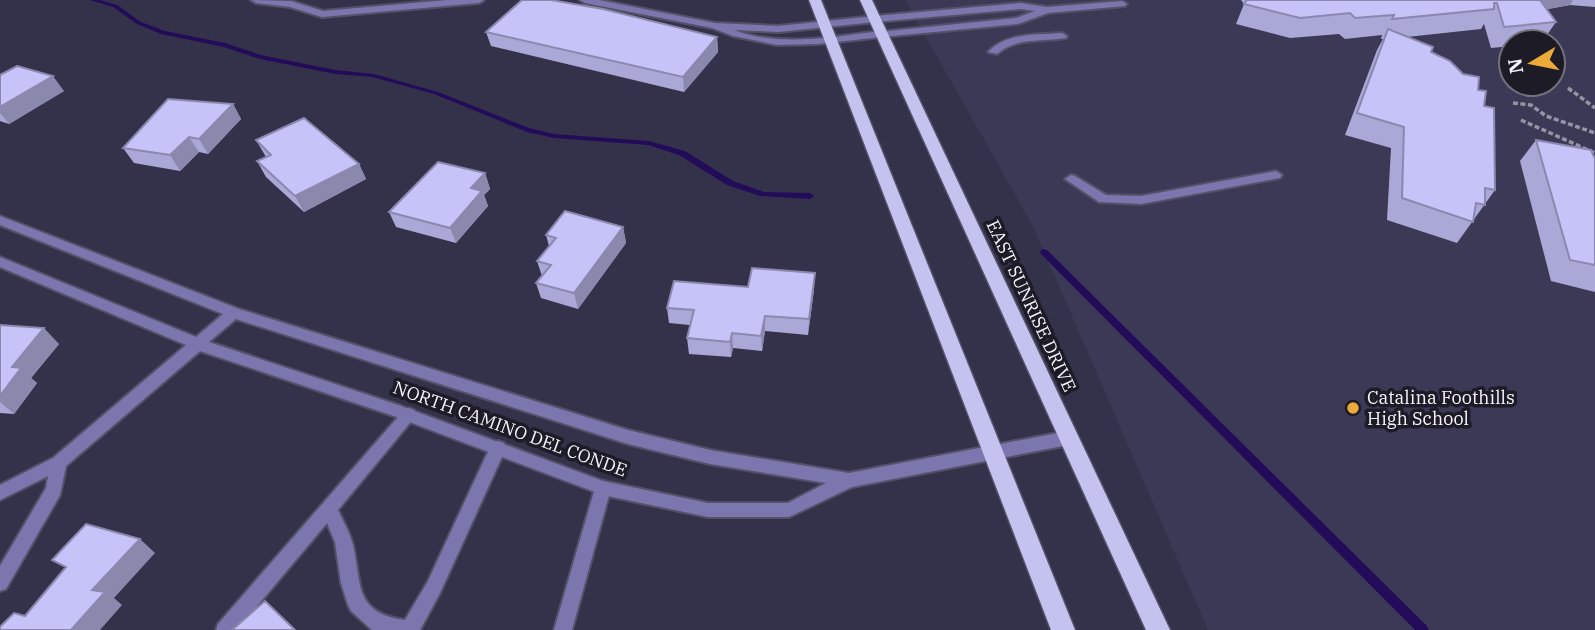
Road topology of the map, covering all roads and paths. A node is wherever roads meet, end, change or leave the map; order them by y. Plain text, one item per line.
1 (256, 0) edge
2 (479, 0) edge
3 (586, 0) edge
4 (815, 0) edge
5 (866, 0) edge
6 (296, 2) edge
7 (1122, 4) dead end
8 (1047, 10) junction
9 (716, 26) junction
10 (879, 27) junction
11 (827, 31) junction
12 (1062, 36) dead end
13 (993, 52) dead end
14 (1567, 89) dead end
15 (1513, 103) dead end
16 (1595, 108) edge
17 (1521, 120) dead end
18 (1595, 133) edge
19 (1595, 153) edge
20 (1276, 175) dead end
21 (1071, 179) dead end
22 (0, 220) edge
23 (0, 262) edge
24 (234, 313) junction
25 (200, 345) junction
26 (409, 414) junction
27 (1068, 438) junction
28 (498, 448) junction
29 (995, 452) junction
30 (59, 463) junction
31 (849, 481) junction
32 (603, 488) junction
33 (0, 493) edge
34 (329, 508) junction
35 (0, 583) edge
36 (225, 630) edge
37 (410, 630) edge
38 (563, 630) edge
39 (1063, 630) edge
40 (1158, 630) edge

1 - 6 street
2 - 6 street
3 - 9 street
4 - 11 main road
5 - 10 main road, EAST SUNRISE DRIVE
7 - 8 street
8 - 10 street
8 - 10 street
9 - 11 street
9 - 11 street
10 - 11 street
10 - 11 street
10 - 27 main road, EAST SUNRISE DRIVE
11 - 29 main road
12 - 13 street
14 - 16 path
15 - 18 path
17 - 19 path
20 - 21 street
22 - 24 street, NORTH CAMINO DEL CONDE
23 - 25 street, NORTH CAMINO DEL CONDE
24 - 25 street
24 - 31 street, NORTH CAMINO DEL CONDE
25 - 26 street, NORTH CAMINO DEL CONDE
25 - 30 street
26 - 28 street, NORTH CAMINO DEL CONDE
26 - 34 street
27 - 29 street, NORTH CAMINO DEL CONDE
27 - 40 main road, EAST SUNRISE DRIVE
28 - 32 street, NORTH CAMINO DEL CONDE
28 - 37 street
29 - 31 street, NORTH CAMINO DEL CONDE
29 - 39 main road
30 - 33 street
30 - 35 street
31 - 32 street, NORTH CAMINO DEL CONDE
32 - 38 street
34 - 36 street
34 - 37 street

